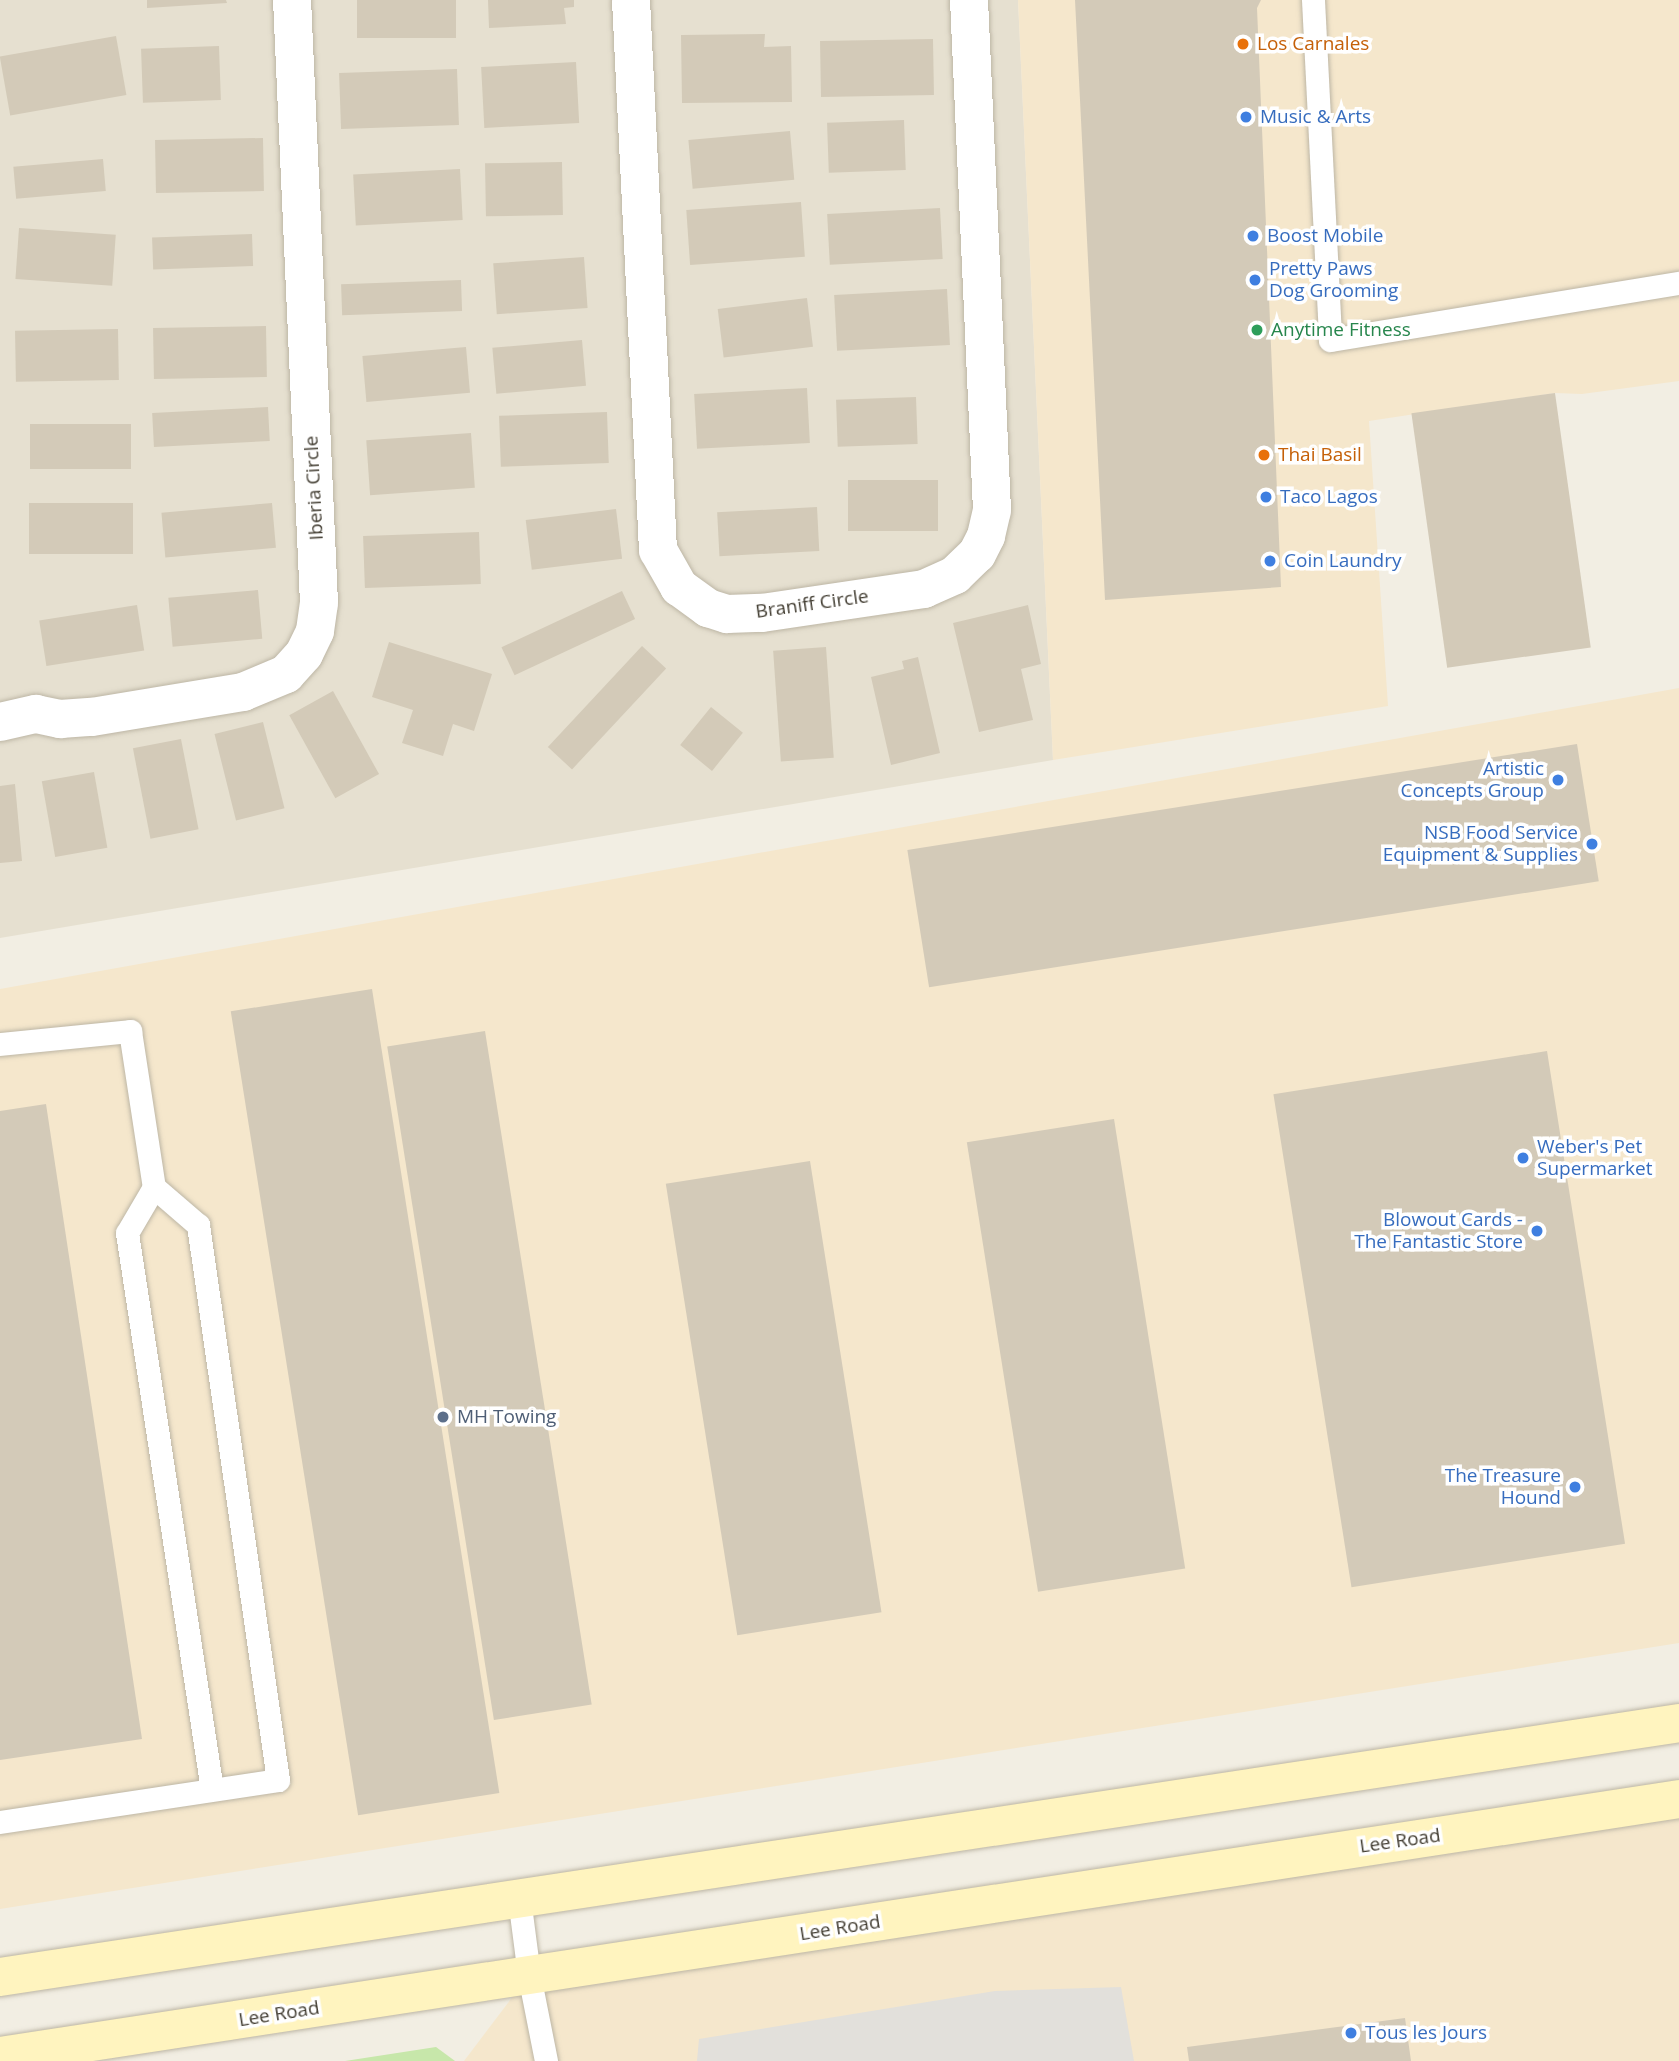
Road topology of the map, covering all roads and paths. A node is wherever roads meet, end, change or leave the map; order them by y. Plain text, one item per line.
1 (292, 0) edge
2 (631, 0) edge
3 (969, 0) edge
4 (1313, 0) edge
5 (1679, 283) edge
6 (0, 722) edge
7 (0, 1044) edge
8 (154, 1187) junction
9 (1679, 1723) edge
10 (212, 1790) junction
11 (1679, 1799) edge
12 (0, 1822) edge
13 (519, 1898) junction
14 (529, 1975) junction
15 (0, 1977) edge
16 (0, 2056) edge
17 (546, 2061) edge

1 - 6 street, Iberia Circle
2 - 3 street, Braniff Circle
4 - 5 lane
7 - 8 lane
8 - 10 lane
8 - 10 lane
9 - 13 street
10 - 12 lane
11 - 14 street, Lee Road
13 - 14 lane
13 - 15 street
14 - 16 street, Lee Road
14 - 17 lane

